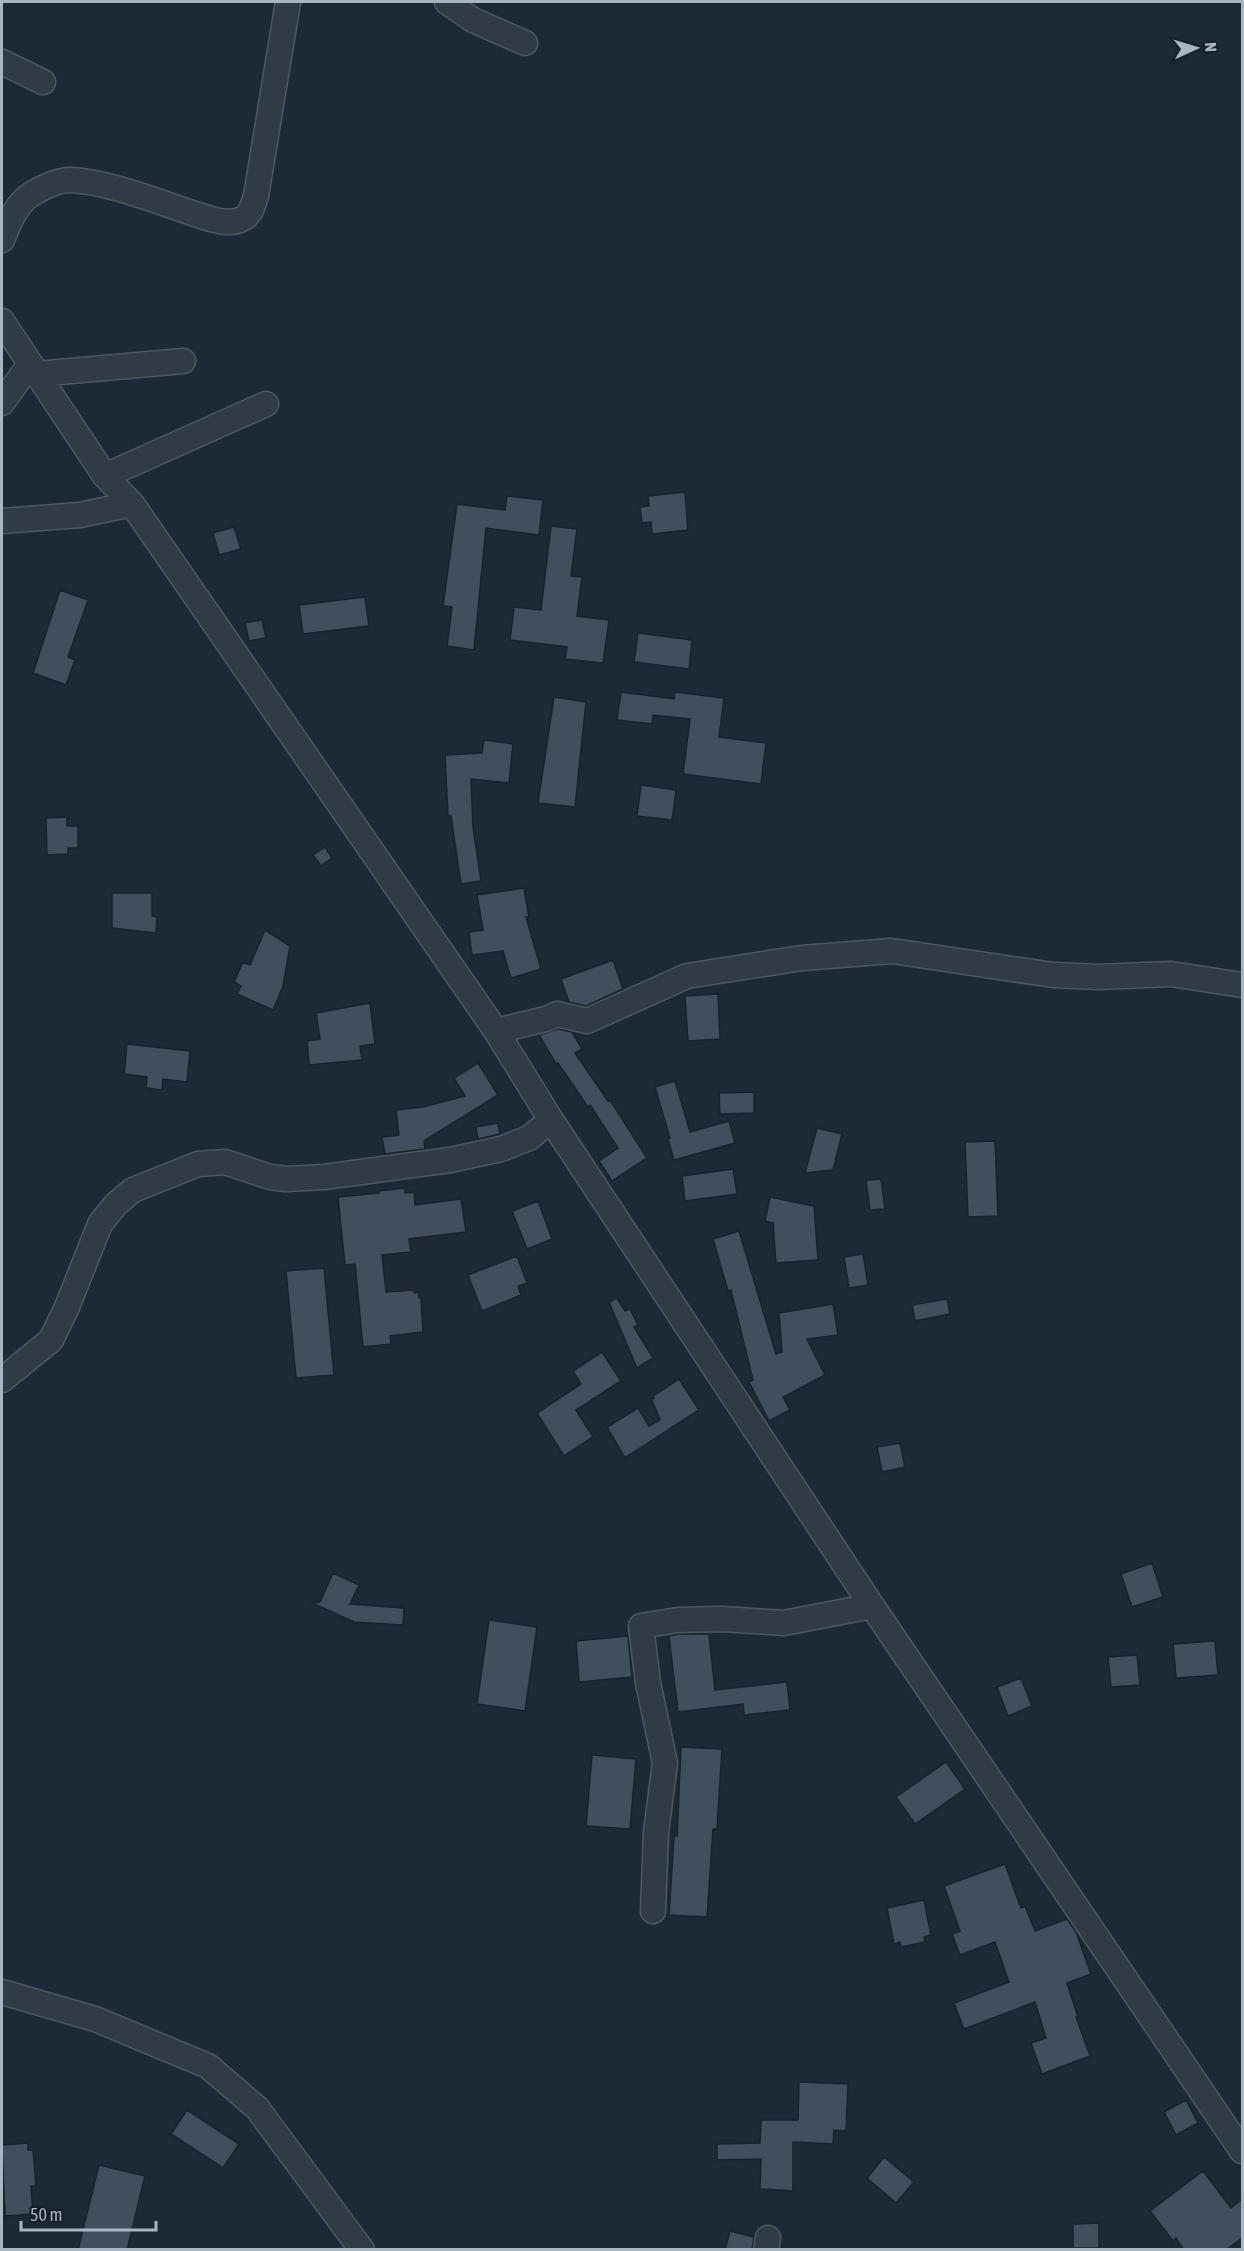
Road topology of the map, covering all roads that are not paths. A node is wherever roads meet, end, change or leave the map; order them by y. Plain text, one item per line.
1 (288, 2) edge
2 (447, 2) edge
3 (525, 43) dead end
4 (2, 62) edge
5 (43, 82) dead end
6 (2, 240) edge
7 (2, 321) edge
8 (183, 361) dead end
9 (33, 369) junction
10 (2, 403) edge
11 (266, 404) dead end
12 (105, 476) junction
13 (132, 504) junction
14 (2, 521) edge
15 (1242, 985) edge
16 (496, 1031) junction
17 (551, 1120) junction
18 (2, 1380) edge
19 (872, 1606) junction
20 (653, 1911) dead end
21 (2, 1992) edge
22 (1242, 2151) edge
23 (362, 2250) edge

1 - 6 street
2 - 3 street
4 - 5 street
7 - 9 street
8 - 9 street
9 - 10 street
9 - 12 street
11 - 12 street
12 - 13 street
13 - 14 street
13 - 16 street
15 - 16 street
16 - 17 street
17 - 18 street
17 - 19 street
19 - 20 street
19 - 22 street
21 - 23 street

